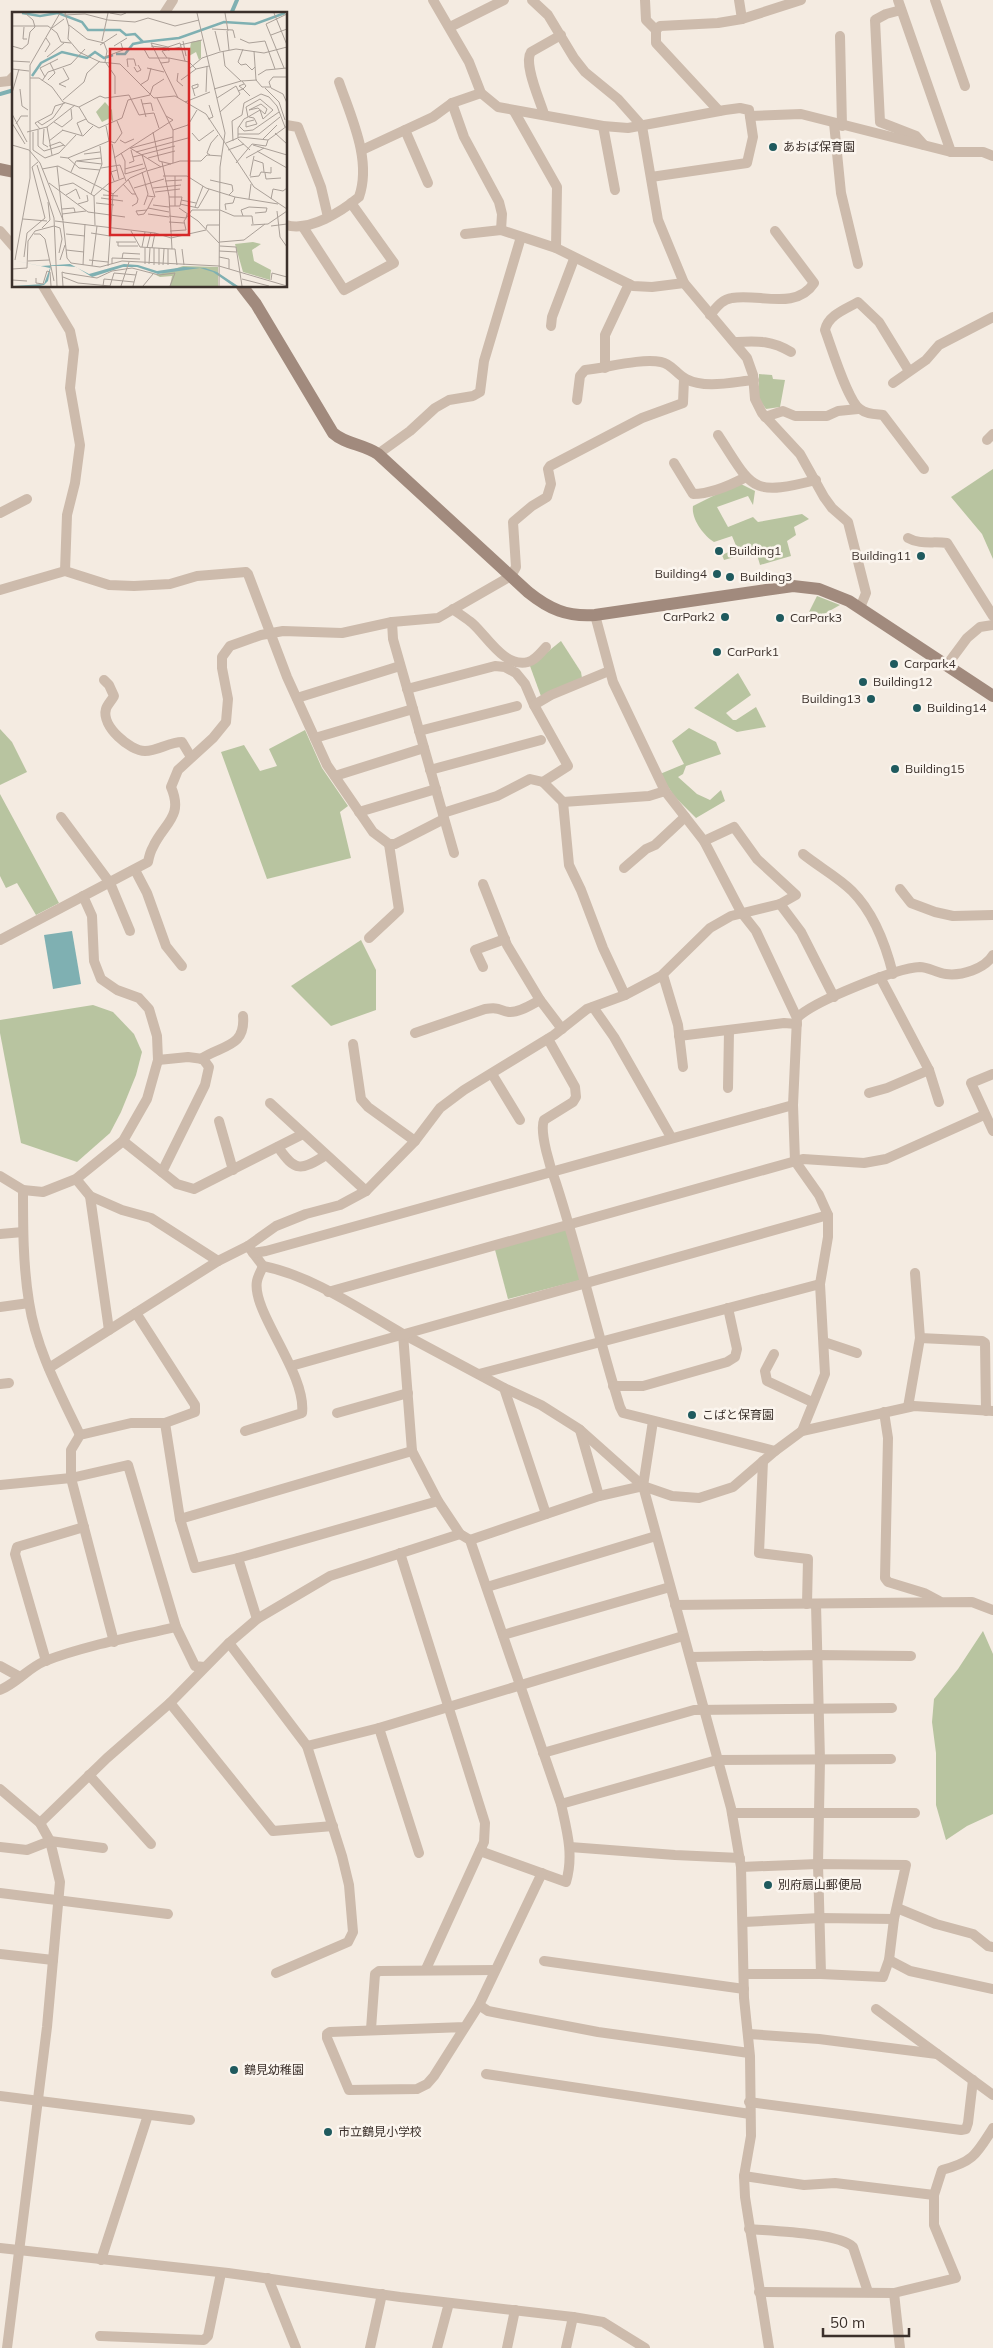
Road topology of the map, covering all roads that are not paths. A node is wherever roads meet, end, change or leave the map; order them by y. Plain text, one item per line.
1 (172, 0) edge
2 (433, 0) edge
3 (532, 0) edge
4 (645, 0) edge
5 (739, 0) edge
6 (801, 0) edge
7 (935, 0) edge
8 (498, 1) edge
9 (899, 5) edge
10 (165, 12) edge
11 (742, 19) junction
12 (450, 27) junction
13 (656, 30) junction
14 (561, 35) junction
15 (840, 36) dead end
16 (12, 78) edge
17 (0, 82) edge
18 (340, 82) dead end
19 (965, 86) dead end
20 (481, 94) junction
21 (452, 103) junction
22 (514, 111) junction
23 (719, 111) junction
24 (544, 114) junction
25 (750, 116) junction
26 (838, 124) junction
27 (288, 125) edge
28 (603, 126) junction
29 (642, 126) junction
30 (405, 130) junction
31 (924, 145) junction
32 (362, 150) junction
33 (951, 152) junction
34 (993, 156) edge
35 (651, 177) junction
36 (428, 183) dead end
37 (615, 190) dead end
38 (351, 204) junction
39 (328, 216) junction
40 (288, 225) edge
41 (303, 227) junction
42 (501, 230) junction
43 (0, 231) edge
44 (775, 231) dead end
45 (465, 234) dead end
46 (521, 237) junction
47 (12, 245) edge
48 (556, 248) junction
49 (574, 258) junction
50 (858, 264) dead end
51 (684, 283) junction
52 (629, 284) junction
53 (44, 288) edge
54 (244, 288) edge
55 (710, 315) junction
56 (993, 317) edge
57 (551, 326) dead end
58 (735, 342) junction
59 (791, 352) dead end
60 (605, 368) junction
61 (909, 371) junction
62 (684, 379) junction
63 (754, 380) junction
64 (893, 383) dead end
65 (577, 400) dead end
66 (858, 409) junction
67 (765, 417) junction
68 (718, 435) dead end
69 (378, 454) junction
70 (674, 463) dead end
71 (924, 469) dead end
72 (746, 477) junction
73 (816, 480) junction
74 (27, 499) dead end
75 (0, 512) edge
76 (908, 538) dead end
77 (65, 571) junction
78 (511, 576) junction
79 (0, 590) edge
80 (860, 608) junction
81 (453, 609) junction
82 (595, 615) junction
83 (993, 616) edge
84 (392, 622) junction
85 (993, 625) edge
86 (271, 633) junction
87 (546, 647) dead end
88 (947, 665) junction
89 (400, 666) junction
90 (609, 671) junction
91 (104, 680) dead end
92 (407, 689) junction
93 (993, 696) edge
94 (297, 698) junction
95 (534, 705) junction
96 (517, 706) dead end
97 (413, 709) junction
98 (419, 731) junction
99 (315, 738) junction
100 (541, 740) dead end
101 (424, 748) junction
102 (191, 757) junction
103 (430, 770) junction
104 (335, 776) junction
105 (543, 782) junction
106 (436, 789) junction
107 (665, 791) junction
108 (562, 802) junction
109 (359, 812) junction
110 (443, 816) junction
111 (61, 817) dead end
112 (685, 818) junction
113 (704, 841) junction
114 (389, 844) junction
115 (454, 853) dead end
116 (802, 854) dead end
117 (624, 868) dead end
118 (135, 870) junction
119 (110, 883) junction
120 (483, 884) dead end
121 (900, 889) dead end
122 (84, 896) junction
123 (780, 904) junction
124 (741, 912) junction
125 (993, 915) edge
126 (130, 931) dead end
127 (369, 938) dead end
128 (505, 939) junction
129 (0, 940) edge
130 (993, 955) edge
131 (182, 966) dead end
132 (483, 967) dead end
133 (893, 974) junction
134 (663, 975) junction
135 (880, 977) junction
136 (625, 995) junction
137 (834, 997) junction
138 (540, 1000) junction
139 (593, 1007) junction
140 (243, 1016) dead end
141 (797, 1021) junction
142 (562, 1029) junction
143 (729, 1031) junction
144 (415, 1033) dead end
145 (679, 1036) junction
146 (548, 1039) junction
147 (353, 1044) dead end
148 (201, 1059) junction
149 (158, 1060) junction
150 (683, 1068) dead end
151 (929, 1070) junction
152 (492, 1074) junction
153 (993, 1074) edge
154 (728, 1088) dead end
155 (869, 1093) dead end
156 (939, 1102) dead end
157 (270, 1103) dead end
158 (793, 1105) junction
159 (984, 1115) junction
160 (520, 1120) dead end
161 (219, 1121) dead end
162 (993, 1131) edge
163 (303, 1134) junction
164 (671, 1137) junction
165 (123, 1141) junction
166 (415, 1141) junction
167 (278, 1147) junction
168 (326, 1155) junction
169 (795, 1161) junction
170 (233, 1170) junction
171 (552, 1170) junction
172 (162, 1172) junction
173 (0, 1176) edge
174 (76, 1179) junction
175 (23, 1190) junction
176 (366, 1191) junction
177 (90, 1196) junction
178 (828, 1215) junction
179 (569, 1223) junction
180 (23, 1232) junction
181 (0, 1234) edge
182 (250, 1249) junction
183 (218, 1261) junction
184 (263, 1266) junction
185 (915, 1273) dead end
186 (586, 1283) junction
187 (820, 1284) junction
188 (328, 1292) junction
189 (29, 1303) junction
190 (0, 1307) edge
191 (728, 1308) junction
192 (136, 1313) junction
193 (109, 1330) junction
194 (403, 1334) junction
195 (920, 1338) junction
196 (600, 1342) junction
197 (824, 1342) junction
198 (857, 1353) dead end
199 (774, 1354) dead end
200 (291, 1366) junction
201 (48, 1368) junction
202 (479, 1374) junction
203 (614, 1386) junction
204 (504, 1388) junction
205 (408, 1392) junction
206 (812, 1402) junction
207 (908, 1407) junction
208 (990, 1411) edge
209 (884, 1412) junction
210 (337, 1413) dead end
211 (653, 1421) junction
212 (165, 1423) junction
213 (579, 1429) junction
214 (245, 1431) dead end
215 (802, 1432) junction
216 (80, 1435) junction
217 (412, 1451) junction
218 (774, 1451) junction
219 (763, 1462) junction
220 (71, 1478) junction
221 (0, 1485) edge
222 (643, 1486) junction
223 (599, 1496) junction
224 (438, 1501) junction
225 (546, 1514) junction
226 (180, 1519) junction
227 (84, 1527) junction
228 (460, 1534) junction
229 (656, 1536) junction
230 (470, 1540) junction
231 (400, 1553) junction
232 (238, 1558) junction
233 (487, 1587) junction
234 (670, 1587) junction
235 (940, 1602) junction
236 (812, 1604) junction
237 (675, 1605) junction
238 (993, 1610) edge
239 (257, 1619) junction
240 (176, 1627) junction
241 (502, 1635) junction
242 (684, 1636) junction
243 (114, 1642) junction
244 (229, 1643) junction
245 (818, 1655) junction
246 (910, 1656) dead end
247 (691, 1657) junction
248 (46, 1661) junction
249 (0, 1666) edge
250 (204, 1667) junction
251 (20, 1677) junction
252 (520, 1686) junction
253 (0, 1690) edge
254 (170, 1703) junction
255 (450, 1706) junction
256 (819, 1708) junction
257 (892, 1708) dead end
258 (705, 1709) junction
259 (379, 1728) junction
260 (307, 1746) junction
261 (543, 1752) junction
262 (891, 1759) dead end
263 (718, 1760) junction
264 (820, 1760) junction
265 (89, 1775) junction
266 (0, 1789) edge
267 (561, 1804) junction
268 (732, 1813) junction
269 (819, 1813) junction
270 (915, 1813) dead end
271 (40, 1823) junction
272 (333, 1826) junction
273 (50, 1842) junction
274 (151, 1844) dead end
275 (0, 1847) edge
276 (570, 1847) junction
277 (103, 1848) dead end
278 (480, 1851) junction
279 (419, 1853) dead end
280 (741, 1862) junction
281 (818, 1864) junction
282 (542, 1873) junction
283 (0, 1893) edge
284 (58, 1900) junction
285 (897, 1908) junction
286 (168, 1914) dead end
287 (820, 1918) junction
288 (894, 1919) junction
289 (744, 1922) junction
290 (993, 1947) edge
291 (0, 1954) edge
292 (53, 1960) junction
293 (889, 1960) junction
294 (544, 1961) dead end
295 (426, 1969) junction
296 (495, 1970) junction
297 (276, 1973) dead end
298 (744, 1974) junction
299 (821, 1974) junction
300 (993, 1988) edge
301 (744, 1989) junction
302 (479, 2005) junction
303 (876, 2009) dead end
304 (465, 2027) junction
305 (371, 2030) junction
306 (748, 2034) junction
307 (750, 2053) junction
308 (937, 2054) junction
309 (486, 2074) dead end
310 (973, 2080) junction
311 (993, 2095) edge
312 (0, 2096) edge
313 (37, 2101) junction
314 (750, 2102) junction
315 (750, 2114) junction
316 (148, 2115) junction
317 (190, 2120) dead end
318 (993, 2128) edge
319 (744, 2176) junction
320 (934, 2195) junction
321 (749, 2229) junction
322 (0, 2248) edge
323 (18, 2250) junction
324 (101, 2260) junction
325 (221, 2272) junction
326 (268, 2278) junction
327 (760, 2292) junction
328 (868, 2292) junction
329 (894, 2293) junction
330 (382, 2294) junction
331 (449, 2303) junction
332 (515, 2310) junction
333 (573, 2317) junction
334 (100, 2336) dead end
335 (630, 2344) edge
336 (7, 2348) edge
337 (296, 2348) edge
338 (370, 2348) edge
339 (437, 2348) edge
340 (507, 2348) edge
341 (566, 2348) edge
342 (645, 2348) edge
343 (769, 2348) edge
344 (900, 2348) edge

1 - 10 street
2 - 12 street
3 - 14 street
4 - 13 street
5 - 11 street
6 - 11 street
7 - 19 street
8 - 12 street
9 - 31 street
9 - 33 street
11 - 13 street
12 - 20 street
13 - 23 street
14 - 24 street
14 - 29 street
15 - 26 street
16 - 17 street
18 - 32 street
20 - 21 street
20 - 22 street
21 - 30 street
21 - 42 street
22 - 24 street
22 - 48 street
23 - 25 street
23 - 29 street
24 - 28 street
25 - 26 street
25 - 35 street
26 - 31 street
26 - 50 street
27 - 39 street
28 - 29 street
28 - 37 street
29 - 35 street
30 - 32 street
30 - 36 street
31 - 33 street
32 - 38 street
33 - 34 street
35 - 51 street
38 - 39 street
38 - 41 street
39 - 41 street
40 - 41 street
42 - 45 street
42 - 46 street
43 - 47 street
44 - 55 street
46 - 48 street
46 - 69 street
48 - 49 street
49 - 52 street
49 - 57 street
51 - 52 street
51 - 55 street
52 - 60 street
53 - 77 street
54 - 69 street
55 - 58 street
56 - 61 street
58 - 59 street
58 - 63 street
60 - 62 street
60 - 65 street
61 - 64 street
61 - 66 street
62 - 63 street
62 - 78 street
63 - 67 street
66 - 67 street
66 - 71 street
67 - 73 street
68 - 72 street
69 - 78 street
70 - 72 street
72 - 73 street
73 - 80 street
74 - 75 street
76 - 83 street
77 - 79 street
77 - 86 street
78 - 81 street
78 - 82 street
80 - 82 street
80 - 88 street
81 - 84 street
81 - 87 street
82 - 90 street
84 - 86 street
84 - 89 street
85 - 88 street
86 - 94 street
86 - 102 street
88 - 93 street
89 - 92 street
89 - 94 street
90 - 95 street
90 - 107 street
91 - 102 street
92 - 95 street
92 - 97 street
94 - 99 street
95 - 105 street
96 - 98 street
97 - 98 street
97 - 99 street
98 - 101 street
99 - 104 street
100 - 103 street
101 - 103 street
101 - 104 street
102 - 118 street
103 - 106 street
104 - 109 street
105 - 108 street
105 - 110 street
106 - 109 street
106 - 110 street
107 - 108 street
107 - 112 street
108 - 136 street
109 - 114 street
110 - 114 street
110 - 115 street
111 - 119 street
112 - 113 street
112 - 117 street
113 - 123 street
113 - 124 street
114 - 127 street
116 - 133 street
118 - 119 street
118 - 131 street
119 - 122 street
119 - 126 street
120 - 128 street
121 - 125 street
122 - 129 street
122 - 149 street
123 - 124 street
123 - 137 street
124 - 134 street
124 - 141 street
128 - 132 street
128 - 138 street
130 - 133 street
133 - 135 street
134 - 136 street
134 - 145 street
135 - 137 street
135 - 151 street
136 - 139 street
137 - 141 street
138 - 142 street
138 - 144 street
139 - 142 street
139 - 164 street
140 - 148 street
141 - 143 street
141 - 158 street
142 - 146 street
143 - 145 street
143 - 154 street
145 - 150 street
146 - 152 street
146 - 171 street
147 - 166 street
148 - 149 street
148 - 172 street
149 - 165 street
151 - 155 street
151 - 156 street
152 - 160 street
152 - 166 street
153 - 159 street
157 - 163 street
158 - 164 street
158 - 169 street
159 - 162 street
159 - 169 street
161 - 170 street
163 - 167 street
163 - 168 street
164 - 171 street
165 - 172 street
165 - 174 street
166 - 176 street
167 - 168 street
167 - 170 street
168 - 176 street
169 - 178 street
169 - 179 street
170 - 172 street
171 - 179 street
171 - 182 street
173 - 175 street
174 - 175 street
174 - 177 street
175 - 180 street
176 - 182 street
177 - 183 street
177 - 193 street
178 - 186 street
178 - 187 street
179 - 186 street
179 - 188 street
180 - 181 street
180 - 189 street
182 - 183 street
182 - 184 street
183 - 192 street
184 - 188 street
184 - 200 street
185 - 195 street
186 - 194 street
186 - 196 street
187 - 191 street
187 - 197 street
188 - 194 street
189 - 190 street
189 - 201 street
191 - 196 street
191 - 203 street
192 - 193 street
192 - 212 street
193 - 201 street
194 - 200 street
194 - 202 street
194 - 205 street
195 - 207 street
195 - 208 street
196 - 202 street
196 - 203 street
197 - 198 street
197 - 206 street
199 - 206 street
200 - 214 street
201 - 216 street
202 - 204 street
203 - 211 street
204 - 213 street
204 - 225 street
205 - 210 street
205 - 217 street
206 - 215 street
207 - 208 street
207 - 209 street
209 - 215 street
209 - 235 street
211 - 218 street
211 - 222 street
212 - 216 street
212 - 226 street
213 - 222 street
213 - 223 street
215 - 218 street
216 - 220 street
217 - 224 street
217 - 226 street
218 - 219 street
219 - 222 street
219 - 236 street
220 - 221 street
220 - 227 street
220 - 240 street
222 - 223 street
222 - 229 street
223 - 225 street
224 - 228 street
224 - 232 street
225 - 230 street
226 - 232 street
227 - 243 street
227 - 248 street
228 - 230 street
228 - 231 street
229 - 233 street
229 - 234 street
230 - 233 street
231 - 239 street
231 - 255 street
232 - 239 street
233 - 241 street
234 - 237 street
234 - 241 street
235 - 236 street
235 - 238 street
236 - 237 street
236 - 245 street
237 - 242 street
239 - 244 street
240 - 243 street
240 - 250 street
241 - 252 street
242 - 247 street
242 - 252 street
243 - 248 street
244 - 250 street
244 - 260 street
245 - 246 street
245 - 247 street
245 - 256 street
247 - 258 street
248 - 251 street
249 - 251 street
250 - 254 street
251 - 253 street
252 - 255 street
252 - 261 street
254 - 265 street
254 - 272 street
255 - 259 street
255 - 278 street
256 - 257 street
256 - 258 street
256 - 264 street
258 - 261 street
258 - 263 street
259 - 260 street
259 - 279 street
260 - 272 street
261 - 267 street
262 - 264 street
263 - 264 street
263 - 267 street
263 - 268 street
264 - 269 street
265 - 271 street
265 - 274 street
266 - 271 street
267 - 276 street
268 - 269 street
268 - 280 street
269 - 270 street
269 - 281 street
271 - 273 street
272 - 297 street
273 - 275 street
273 - 277 street
273 - 284 street
276 - 280 street
276 - 282 street
278 - 282 street
278 - 295 street
280 - 281 street
280 - 289 street
281 - 285 street
281 - 287 street
282 - 296 street
283 - 284 street
284 - 286 street
284 - 292 street
285 - 288 street
285 - 290 street
287 - 288 street
287 - 289 street
287 - 299 street
288 - 293 street
289 - 298 street
291 - 292 street
292 - 313 street
293 - 299 street
293 - 300 street
294 - 301 street
295 - 296 street
295 - 305 street
296 - 302 street
298 - 299 street
298 - 301 street
301 - 306 street
302 - 304 street
302 - 307 street
303 - 308 street
304 - 305 street
304 - 305 street
306 - 307 street
306 - 308 street
307 - 314 street
308 - 310 street
309 - 315 street
310 - 311 street
310 - 314 street
312 - 313 street
313 - 316 street
313 - 323 street
314 - 315 street
315 - 319 street
316 - 317 street
316 - 324 street
318 - 320 street
319 - 320 street
319 - 321 street
320 - 329 street
321 - 327 street
321 - 328 street
322 - 323 street
323 - 324 street
323 - 336 street
324 - 325 street
325 - 326 street
325 - 334 street
326 - 330 street
326 - 337 street
327 - 328 street
327 - 343 street
328 - 329 street
329 - 344 street
330 - 331 street
330 - 338 street
331 - 332 street
331 - 339 street
332 - 333 street
332 - 340 street
333 - 335 street
333 - 341 street
335 - 342 street

